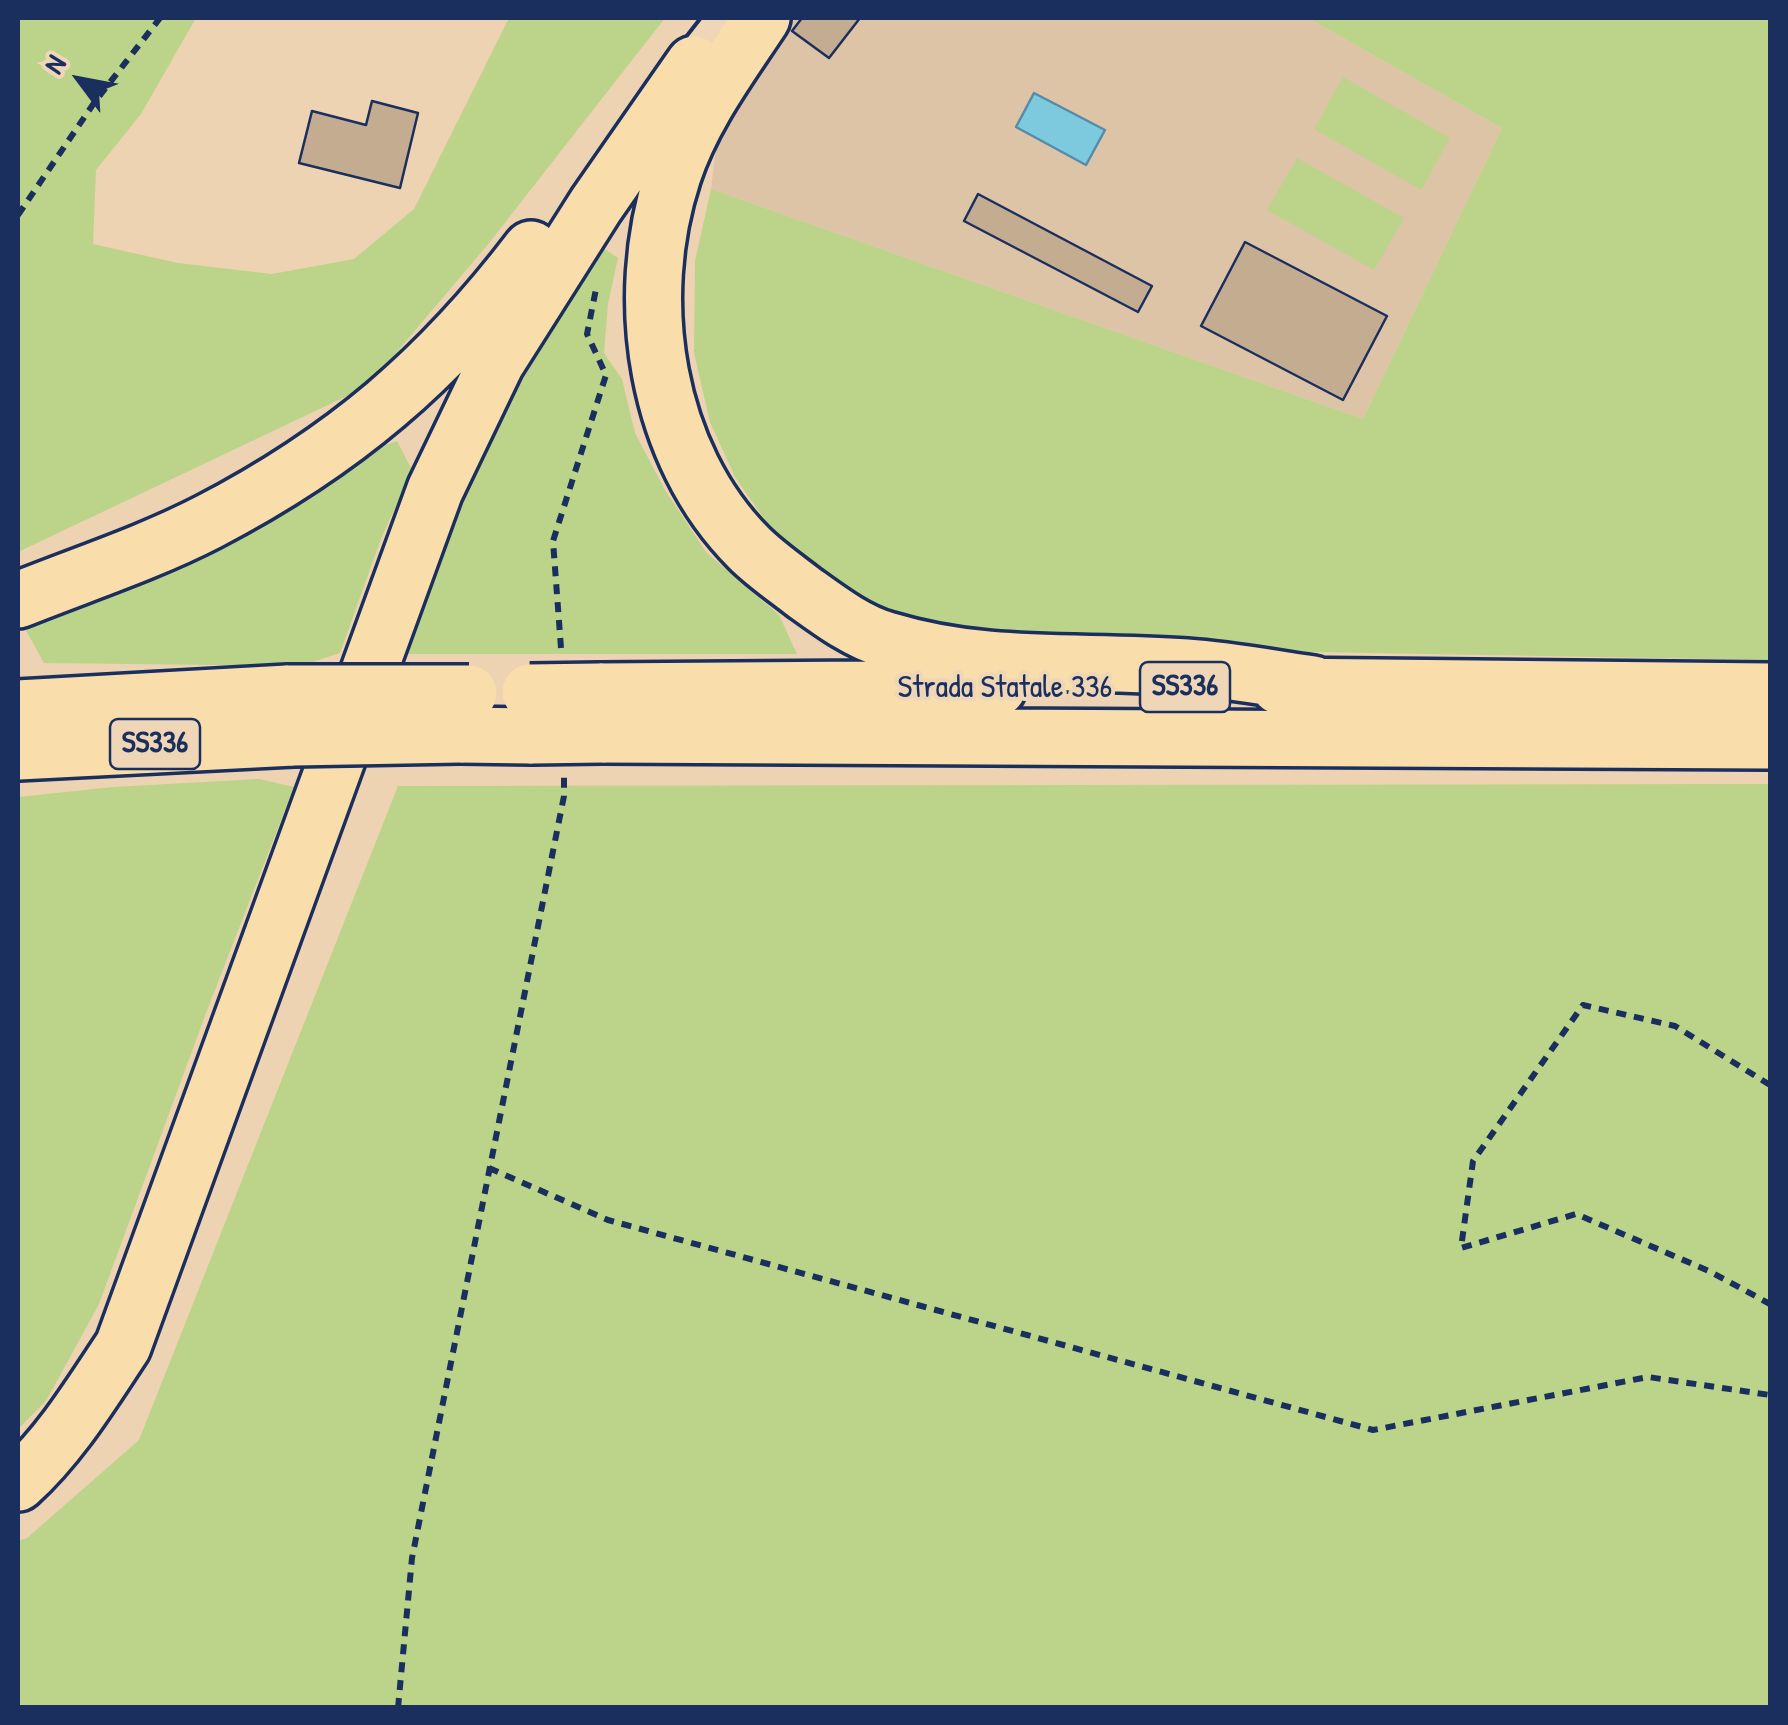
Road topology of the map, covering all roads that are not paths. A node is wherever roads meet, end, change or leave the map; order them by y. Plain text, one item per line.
1 (730, 18) edge
2 (762, 18) edge
3 (694, 64) junction
4 (18, 600) edge
5 (1313, 684) junction
6 (1770, 691) edge
7 (566, 723) junction
8 (26, 741) edge
9 (1770, 741) edge
10 (18, 1483) edge

1 - 3 street
2 - 5 highway
3 - 4 highway
3 - 10 highway
5 - 6 highway, Strada Statale 336 / SS336
5 - 7 highway, Strada Statale 336 / SS336
7 - 8 highway, SS336, bridge
7 - 9 highway, Strada Statale 336 / SS336

